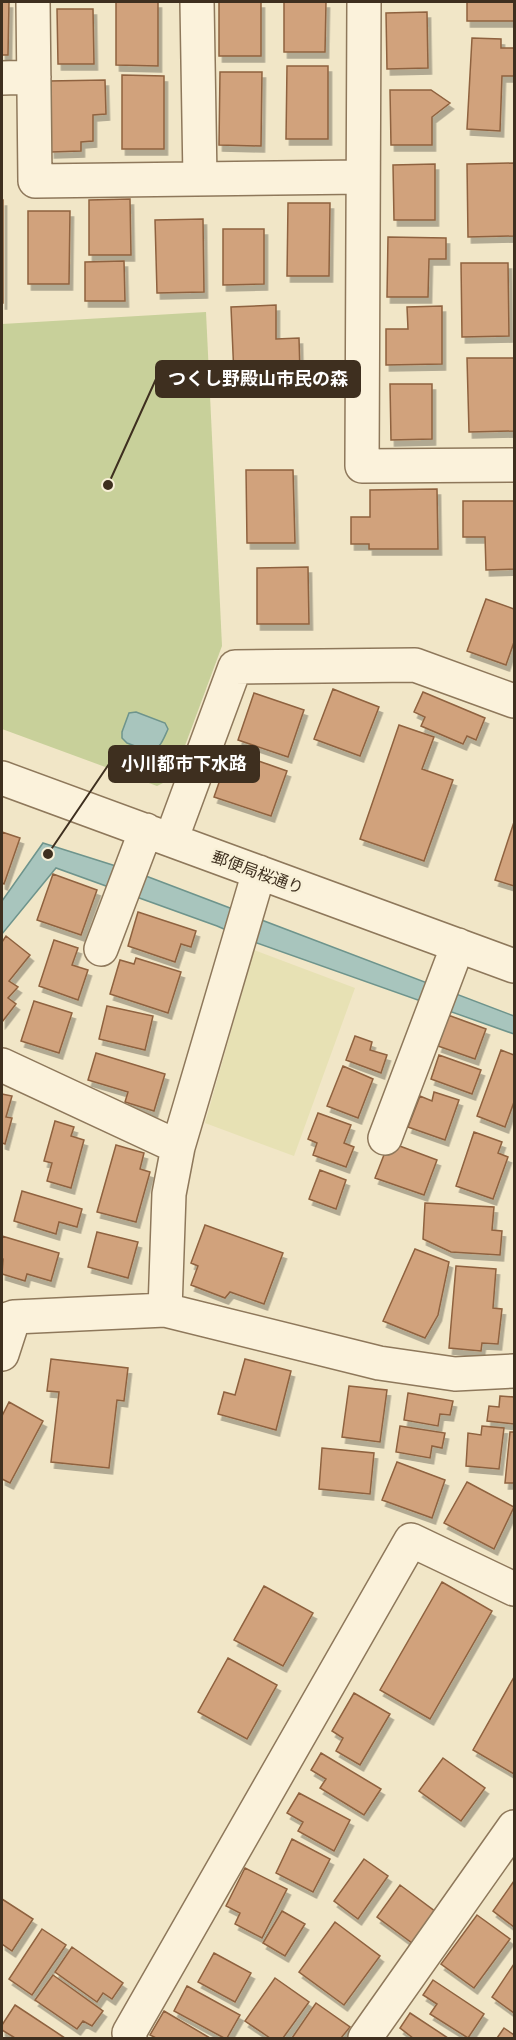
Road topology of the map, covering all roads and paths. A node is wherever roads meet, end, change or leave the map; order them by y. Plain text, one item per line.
1 (33, 2) edge
2 (197, 2) edge
3 (364, 2) edge
4 (34, 77) junction
5 (2, 78) edge
6 (363, 177) junction
7 (200, 179) junction
8 (514, 465) edge
9 (514, 701) edge
10 (2, 778) edge
11 (158, 835) junction
12 (258, 872) junction
13 (458, 945) junction
14 (101, 949) dead end
15 (514, 966) edge
16 (2, 1065) edge
17 (385, 1138) dead end
18 (178, 1147) junction
19 (165, 1310) junction
20 (8, 1319) edge
21 (2, 1354) edge
22 (514, 1371) edge
23 (514, 1589) edge
24 (514, 1827) edge
25 (130, 2038) edge
26 (365, 2038) edge

1 - 4 street
2 - 7 street
3 - 6 street
4 - 5 street
4 - 7 street
6 - 7 street
6 - 8 street
9 - 11 street
10 - 11 street, 郵便局桜通り
11 - 12 street, 郵便局桜通り
11 - 14 street
12 - 13 street, 郵便局桜通り
12 - 18 street
13 - 15 street, 郵便局桜通り
13 - 17 street
16 - 18 street
18 - 19 street
19 - 20 street
19 - 22 street
20 - 21 street
23 - 25 street
24 - 26 street

